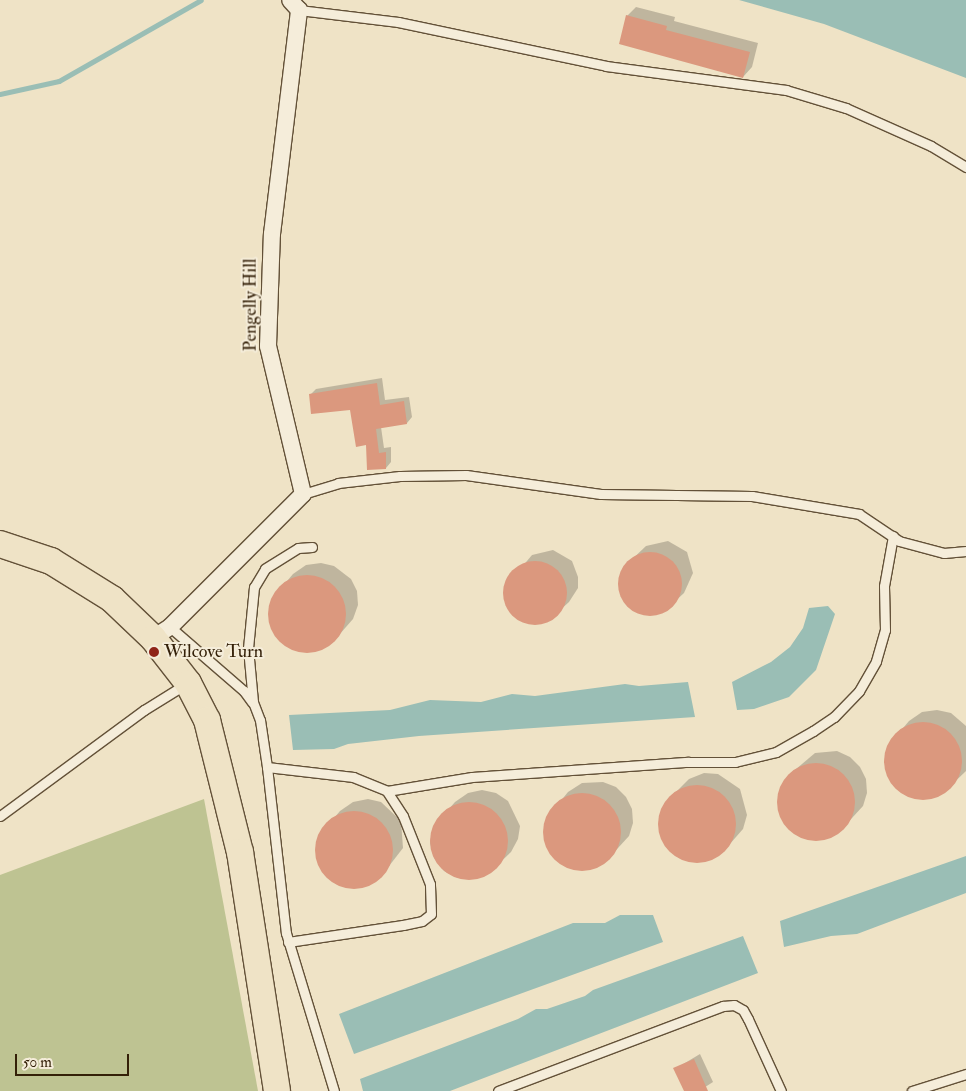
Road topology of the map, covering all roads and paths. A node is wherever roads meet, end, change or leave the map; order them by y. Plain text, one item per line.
1 (294, 5) edge
2 (966, 167) edge
3 (303, 494) junction
4 (893, 536) junction
5 (0, 544) edge
6 (312, 547) dead end
7 (966, 551) edge
8 (161, 632) junction
9 (188, 683) junction
10 (252, 702) junction
11 (267, 767) junction
12 (387, 791) junction
13 (0, 816) edge
14 (288, 942) junction
15 (966, 1074) edge
16 (277, 1091) edge
17 (334, 1091) edge
18 (498, 1091) edge
19 (781, 1091) edge
20 (912, 1091) edge

1 - 2 lane
1 - 3 street, Pengelly Hill
3 - 4 lane
3 - 8 street
4 - 7 lane
4 - 12 lane
5 - 8 main road
6 - 10 lane
8 - 9 main road
8 - 10 lane
9 - 13 lane
9 - 16 main road
10 - 11 lane
11 - 12 lane
11 - 14 lane
12 - 14 lane
14 - 17 lane
15 - 20 lane
18 - 19 lane

